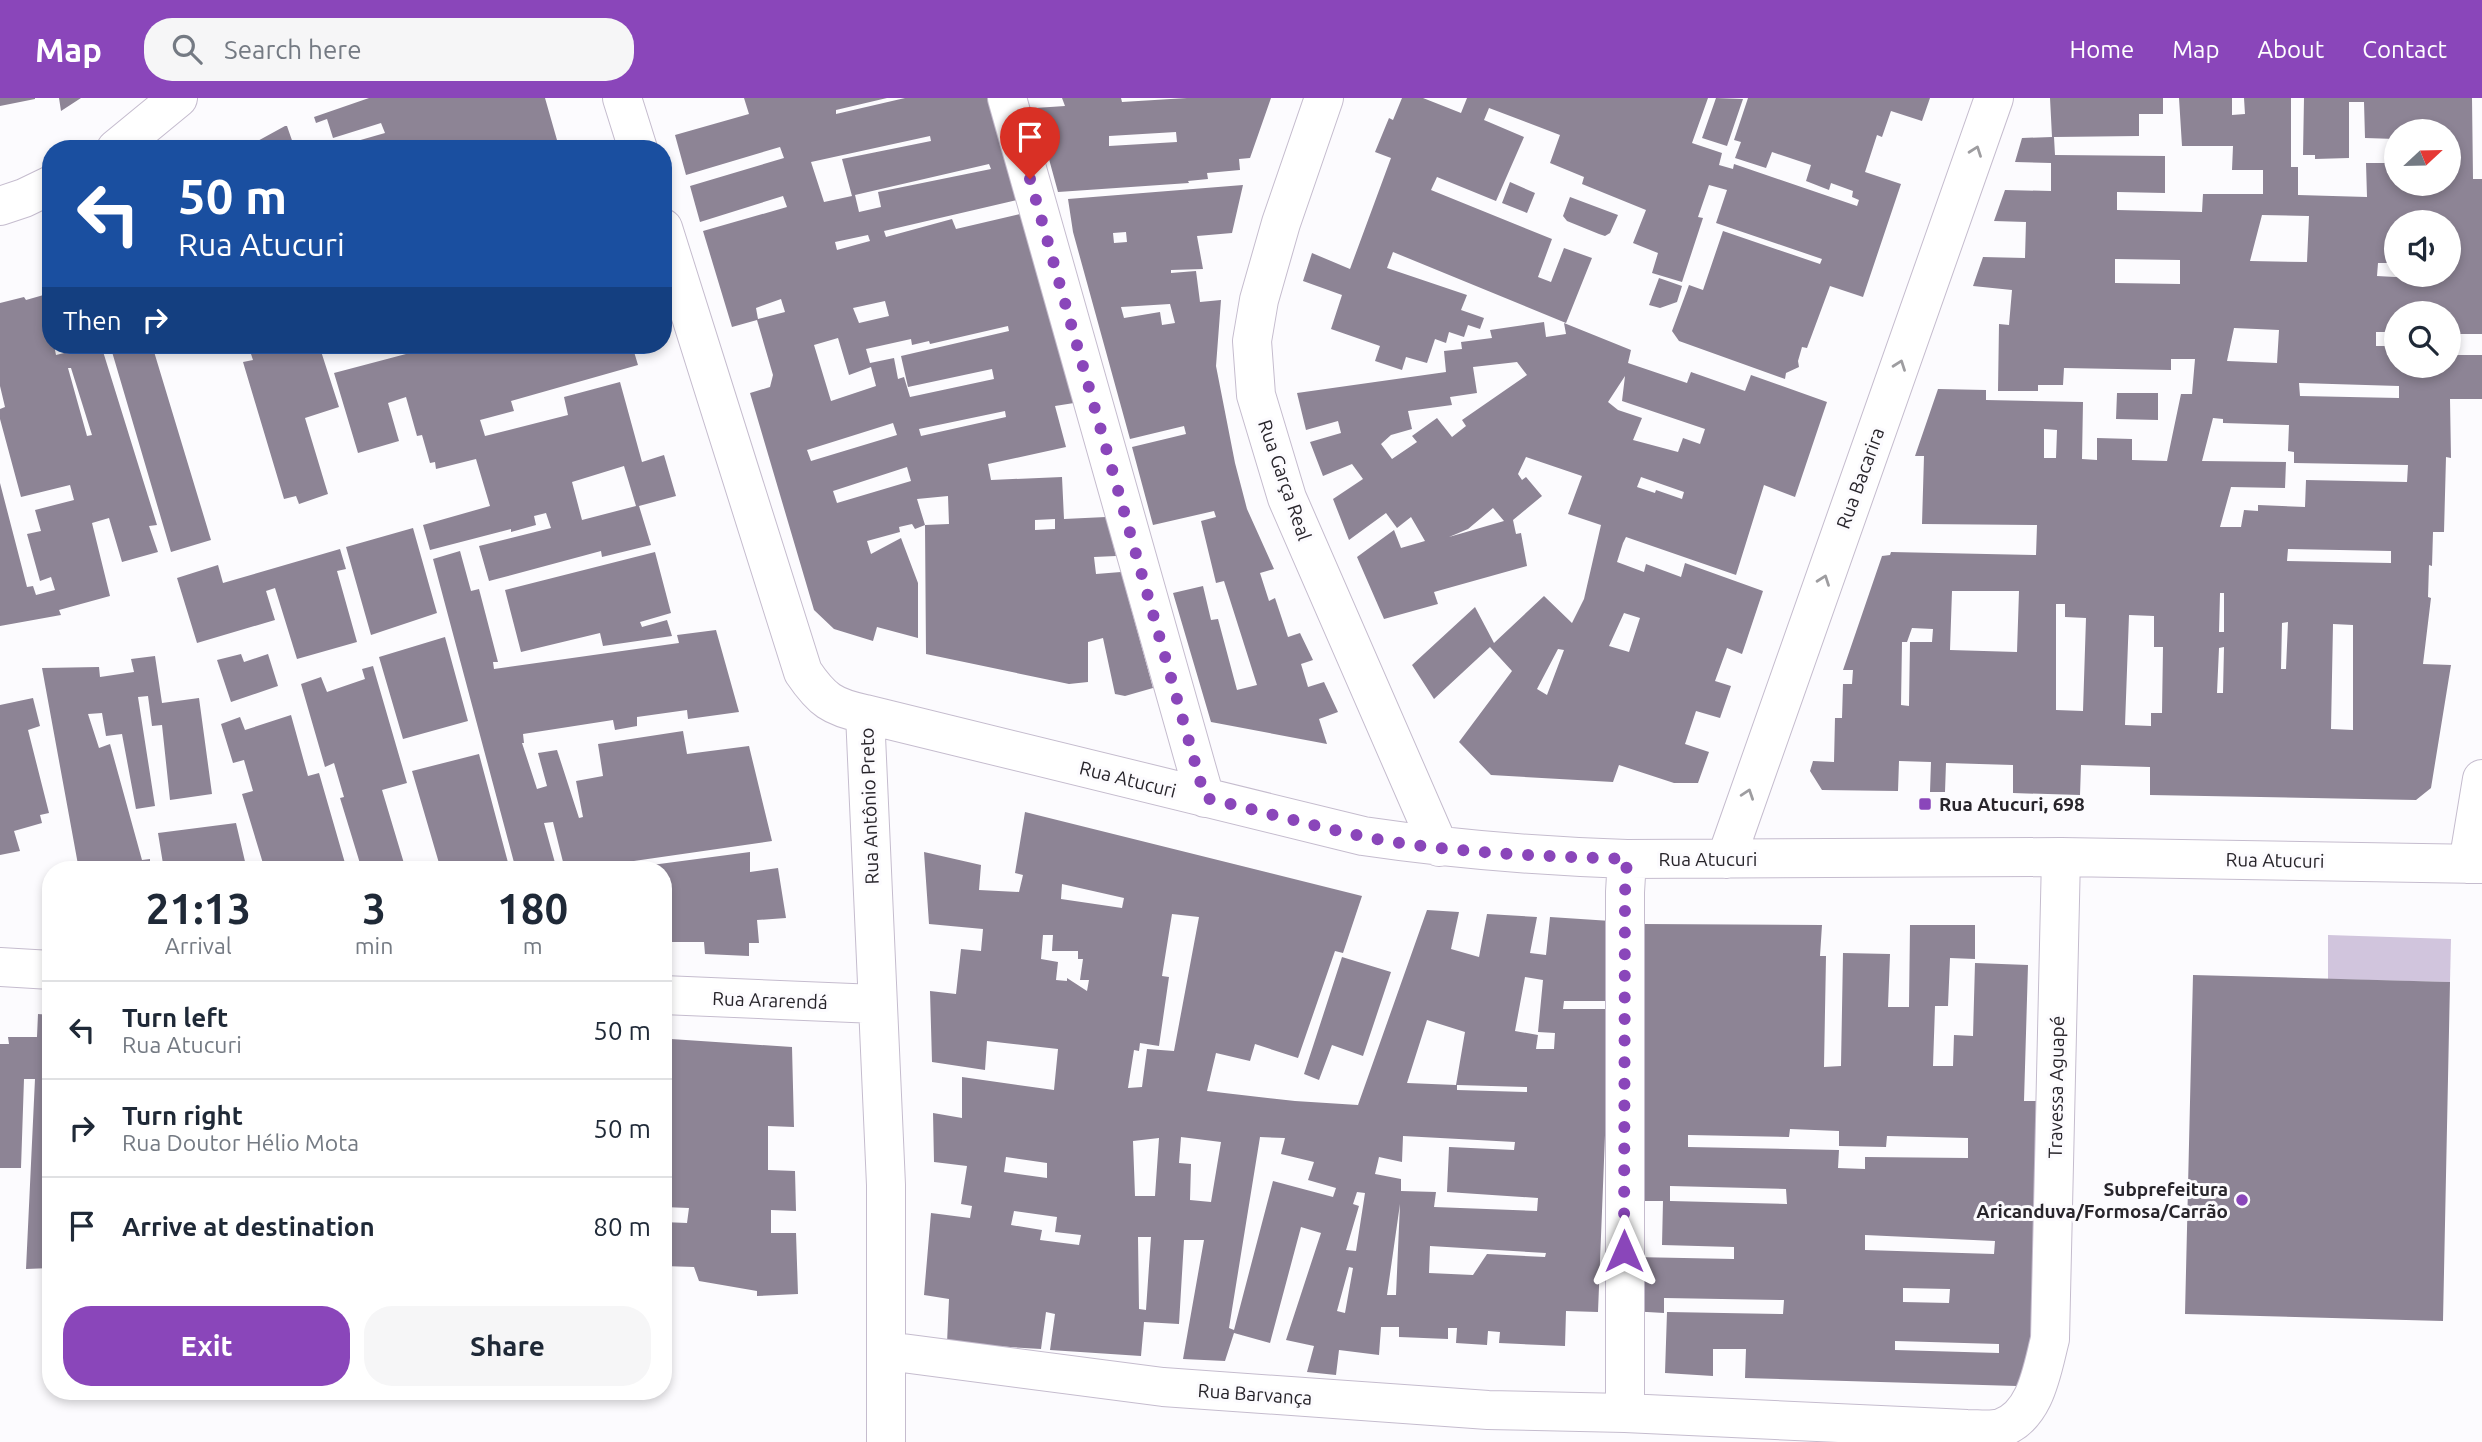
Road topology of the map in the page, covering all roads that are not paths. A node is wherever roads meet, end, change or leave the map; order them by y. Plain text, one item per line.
1 (178, 98) edge
2 (622, 98) edge
3 (1007, 98) edge
4 (1324, 98) edge
5 (1994, 98) edge
6 (127, 140) edge
7 (635, 140) edge
8 (42, 189) edge
9 (0, 205) edge
10 (672, 257) edge
11 (865, 714) junction
12 (2482, 779) edge
13 (1205, 798) junction
14 (1439, 847) junction
15 (2062, 857) junction
16 (1627, 859) junction
17 (1726, 859) junction
18 (2475, 864) edge
19 (0, 967) edge
20 (42, 969) edge
21 (672, 995) edge
22 (876, 1004) junction
23 (887, 1364) junction
24 (1625, 1413) junction
25 (886, 1442) edge

1 - 6 street
2 - 7 street
3 - 13 street
4 - 14 street, Rua Garça Real
17 -> 5 street, Rua Bacarira
8 - 9 street
10 - 11 street, Rua Antônio Preto
11 - 13 street, Rua Atucuri
11 - 22 street, Rua Antônio Preto
12 - 18 street
13 - 14 street, Rua Atucuri
14 - 16 street, Rua Atucuri
15 - 17 street, Rua Atucuri
15 - 18 street, Rua Atucuri
15 - 24 street, Travessa Aguapé
16 - 17 street, Rua Atucuri
16 - 24 street
19 - 20 street
21 - 22 street, Rua Ararendá
22 - 23 street, Rua Antônio Preto
23 - 24 street, Rua Barvança
23 - 25 street, Rua Antônio Preto

